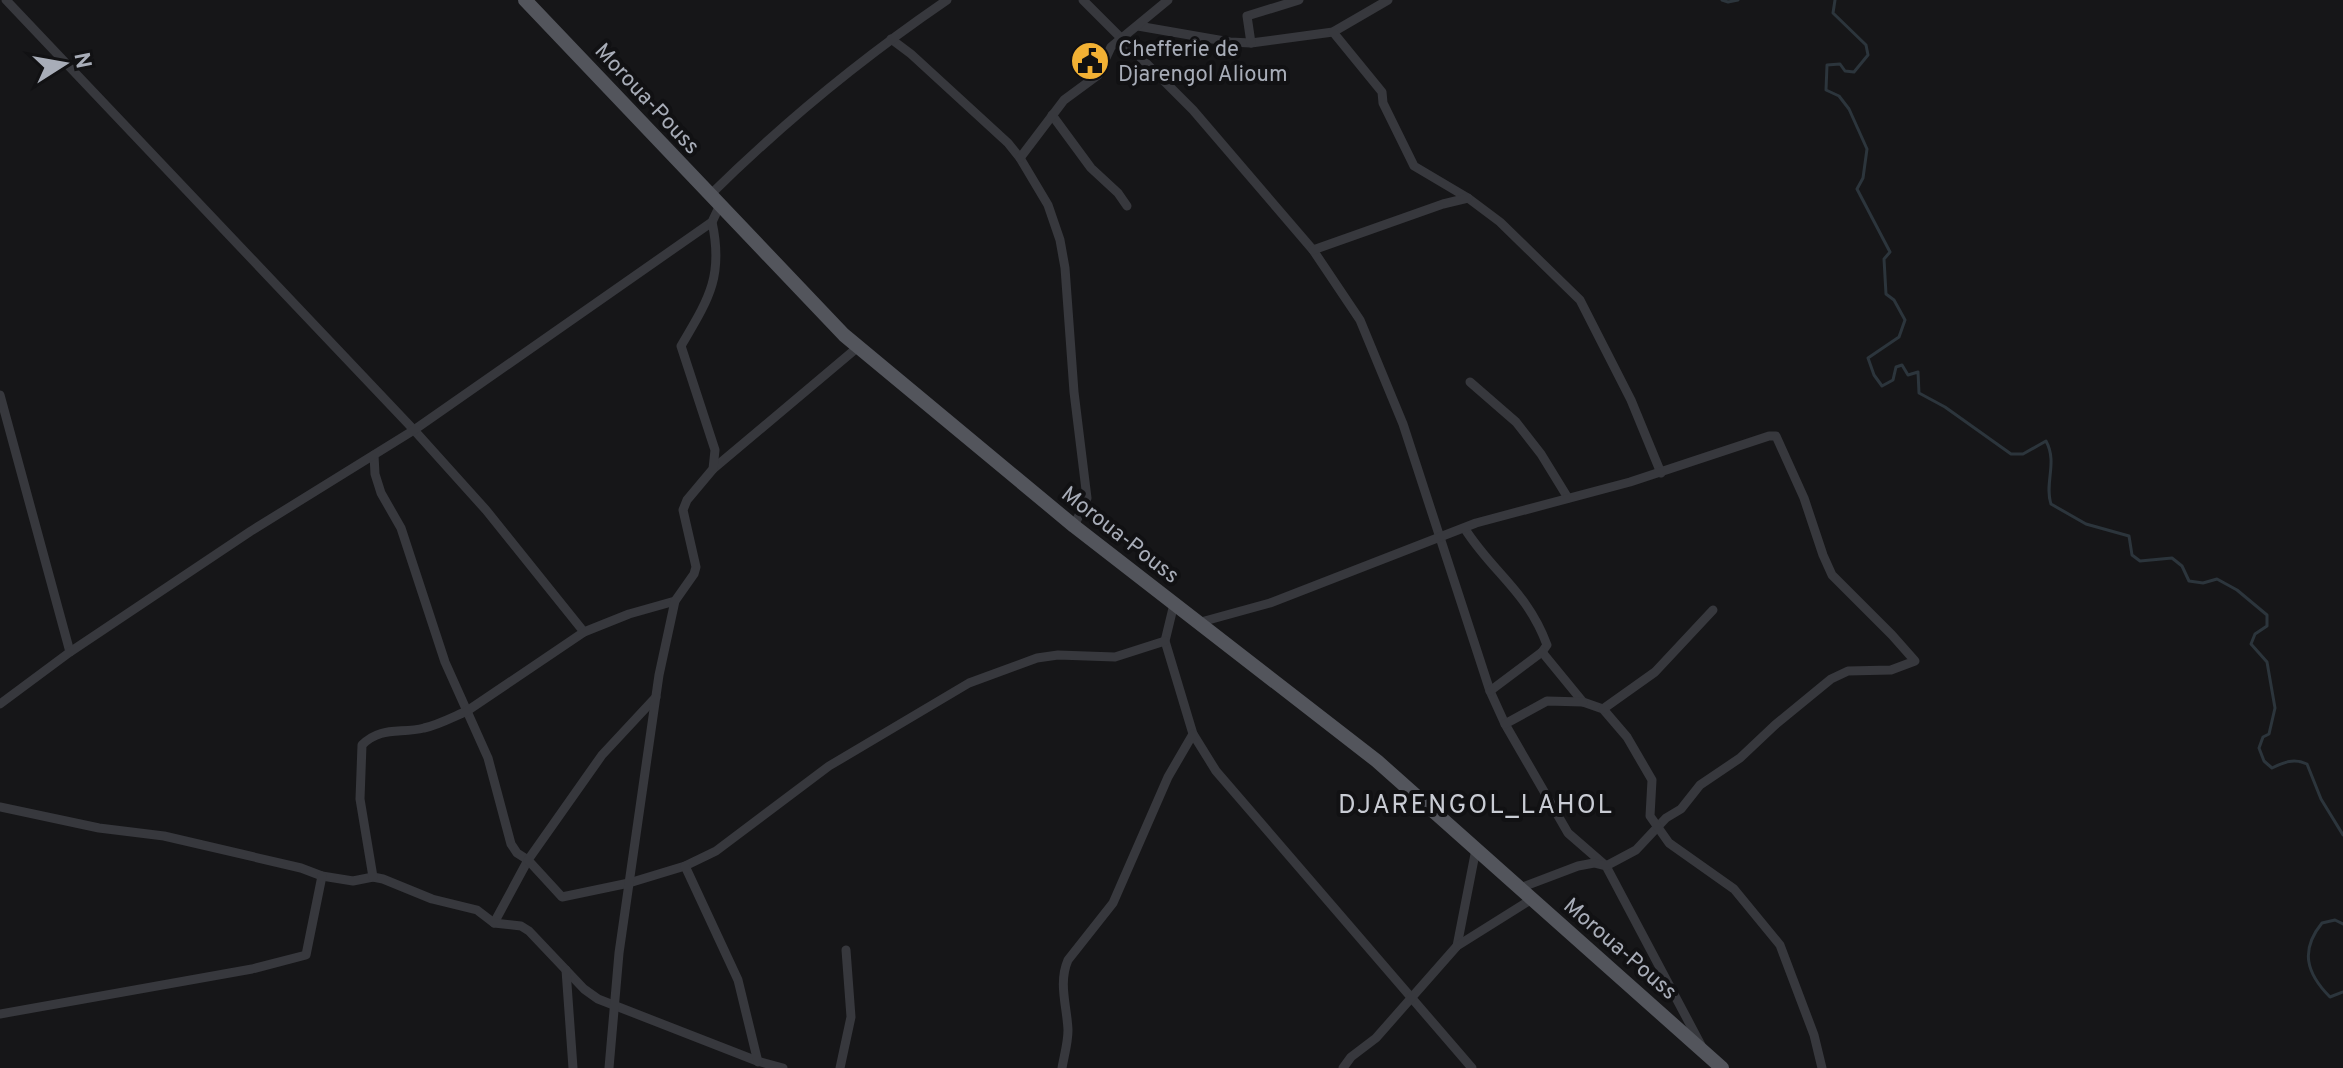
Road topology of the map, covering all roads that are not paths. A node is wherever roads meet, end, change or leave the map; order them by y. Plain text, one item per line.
1 (525, 0) edge
2 (947, 0) edge
3 (1168, 0) edge
4 (1299, 0) edge
5 (1388, 0) edge
6 (3, 1) edge
7 (1088, 2) edge
8 (1138, 26) junction
9 (1333, 32) junction
10 (891, 39) junction
11 (1121, 39) junction
12 (1251, 43) junction
13 (1052, 115) junction
14 (1020, 158) junction
15 (1468, 198) junction
16 (715, 200) junction
17 (1127, 206) dead end
18 (712, 222) junction
19 (1313, 250) junction
20 (858, 347) junction
21 (1470, 382) dead end
22 (0, 395) edge
23 (414, 430) junction
24 (374, 455) junction
25 (713, 469) junction
26 (1661, 473) junction
27 (1568, 498) junction
28 (1074, 526) junction
29 (1465, 529) junction
30 (1439, 539) junction
31 (675, 601) junction
32 (1174, 604) junction
33 (1713, 610) dead end
34 (1201, 622) junction
35 (584, 632) junction
36 (1165, 641) junction
37 (70, 652) junction
38 (1542, 652) junction
39 (1490, 691) junction
40 (656, 697) junction
41 (1583, 702) junction
42 (0, 704) edge
43 (1603, 709) junction
44 (467, 711) junction
45 (1505, 724) junction
46 (1193, 734) junction
47 (0, 807) edge
48 (1656, 827) junction
49 (1476, 849) junction
50 (528, 860) junction
51 (685, 866) junction
52 (1606, 866) junction
53 (322, 876) junction
54 (373, 877) junction
55 (629, 883) junction
56 (1526, 894) junction
57 (494, 923) junction
58 (1457, 946) junction
59 (846, 950) dead end
60 (566, 970) junction
61 (1412, 999) junction
62 (614, 1005) junction
63 (0, 1014) edge
64 (1705, 1051) junction
65 (760, 1064) edge
66 (573, 1068) edge
67 (609, 1068) edge
68 (783, 1068) edge
69 (840, 1068) edge
70 (1062, 1068) edge
71 (1343, 1068) edge
72 (1472, 1068) edge
73 (1722, 1068) edge
74 (1822, 1068) edge

1 - 16 main road, Moroua-Pouss
2 - 10 street
3 - 8 street
4 - 12 street
5 - 9 street
6 - 23 street
7 - 11 street
8 - 11 street
8 - 12 street
9 - 12 street
9 - 15 street
10 - 14 street
10 - 16 street
11 - 13 street
11 - 19 street
13 - 14 street
13 - 17 street
14 - 28 street
15 - 19 street
15 - 26 street
16 - 18 street
16 - 20 main road, Moroua-Pouss
18 - 23 street
18 - 25 street
19 - 30 street
20 - 25 street
20 - 28 main road, Moroua-Pouss
21 - 27 street
22 - 37 street
23 - 24 street
23 - 35 street
24 - 37 street
24 - 44 street
25 - 31 street
26 - 27 street
26 - 48 street
27 - 29 street
28 - 32 main road, Moroua-Pouss
29 - 30 street
29 - 38 street
30 - 34 street
30 - 39 street
31 - 35 street
31 - 40 street
32 - 34 main road, Moroua-Pouss
32 - 36 street
33 - 43 street
34 - 49 main road, Moroua-Pouss
35 - 44 street
36 - 46 street
36 - 51 street
37 - 42 street
38 - 39 street
38 - 41 street
39 - 45 street
40 - 50 street
40 - 55 street
41 - 43 street
41 - 45 street
43 - 48 street
44 - 50 street
44 - 54 street
45 - 52 street
46 - 61 street
46 - 70 street
47 - 53 street
48 - 52 street
48 - 74 street
49 - 56 main road, Moroua-Pouss
49 - 58 street
50 - 55 street
50 - 57 street
51 - 55 street
51 - 65 street
52 - 56 street
52 - 64 street
53 - 54 street
53 - 63 street
54 - 57 street
55 - 62 street
56 - 58 street
56 - 64 main road, Moroua-Pouss
57 - 60 street
58 - 61 street
59 - 69 street
60 - 62 street
60 - 66 street
61 - 71 street
61 - 72 street
62 - 65 street
62 - 67 street
64 - 73 main road, Moroua-Pouss
65 - 68 street

